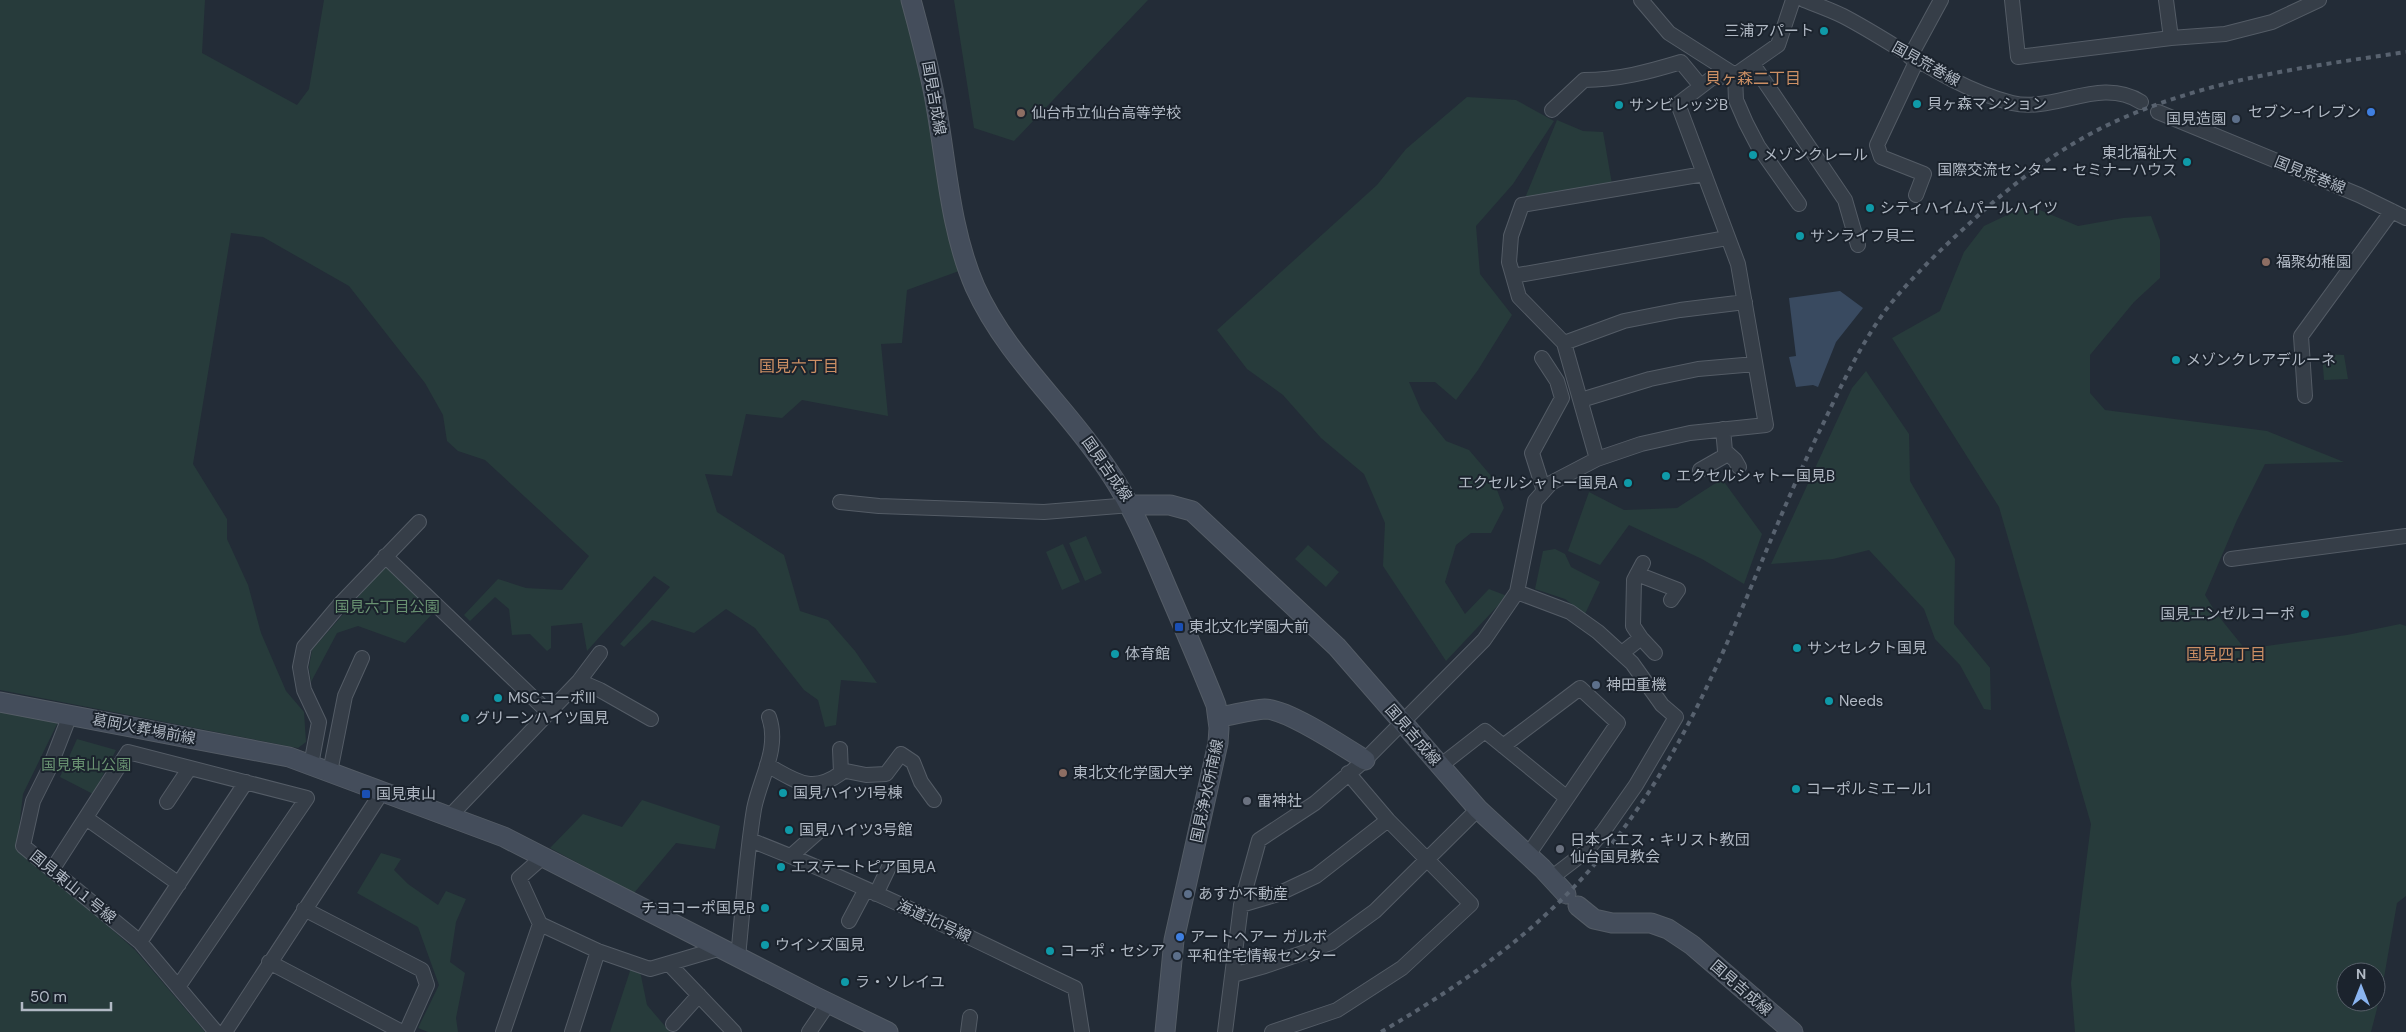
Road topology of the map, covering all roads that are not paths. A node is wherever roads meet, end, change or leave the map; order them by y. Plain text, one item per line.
1 (911, 0) edge
2 (1641, 0) edge
3 (1793, 0) edge
4 (1804, 0) edge
5 (1941, 0) edge
6 (2012, 0) edge
7 (2166, 0) edge
8 (2319, 0) edge
9 (2171, 38) junction
10 (1914, 58) junction
11 (1752, 63) junction
12 (1735, 75) junction
13 (1700, 85) junction
14 (2142, 102) dead end
15 (1552, 110) dead end
16 (2158, 112) dead end
17 (1704, 174) junction
18 (1916, 196) dead end
19 (1800, 204) dead end
20 (2392, 210) junction
21 (2406, 218) edge
22 (1727, 238) junction
23 (1858, 245) dead end
24 (1513, 276) junction
25 (1745, 302) junction
26 (1564, 343) junction
27 (1542, 358) dead end
28 (1755, 364) junction
29 (2305, 396) dead end
30 (1581, 400) junction
31 (1723, 430) junction
32 (1728, 454) junction
33 (1597, 459) junction
34 (1739, 468) dead end
35 (1700, 470) dead end
36 (1544, 491) junction
37 (840, 502) dead end
38 (1130, 505) junction
39 (419, 522) dead end
40 (2406, 536) edge
41 (385, 556) junction
42 (2231, 559) dead end
43 (1677, 590) dead end
44 (1516, 592) junction
45 (1642, 638) junction
46 (600, 653) dead end
47 (1622, 653) junction
48 (1656, 653) dead end
49 (362, 658) dead end
50 (579, 681) junction
51 (0, 702) edge
52 (548, 712) junction
53 (70, 715) junction
54 (768, 717) dead end
55 (1219, 718) junction
56 (650, 719) dead end
57 (1401, 722) junction
58 (1503, 746) junction
59 (840, 749) dead end
60 (1365, 760) junction
61 (311, 765) junction
62 (767, 765) junction
63 (1440, 766) junction
64 (189, 769) junction
65 (841, 770) junction
66 (330, 772) junction
67 (1348, 773) junction
68 (246, 782) junction
69 (382, 792) junction
70 (1566, 798) junction
71 (934, 800) dead end
72 (167, 802) dead end
73 (1478, 809) junction
74 (86, 818) junction
75 (448, 818) junction
76 (1388, 820) junction
77 (818, 832) dead end
78 (750, 840) junction
79 (1528, 855) junction
80 (544, 856) junction
81 (791, 856) junction
82 (1427, 860) junction
83 (888, 867) dead end
84 (52, 870) junction
85 (1551, 878) junction
86 (179, 884) junction
87 (871, 891) junction
88 (1241, 905) junction
89 (304, 909) junction
90 (849, 921) dead end
91 (540, 924) junction
92 (140, 942) junction
93 (720, 948) junction
94 (598, 951) junction
95 (738, 957) junction
96 (269, 962) junction
97 (670, 965) junction
98 (1233, 975) junction
99 (178, 988) junction
100 (699, 995) junction
101 (828, 1004) junction
102 (970, 1017) dead end
103 (673, 1024) dead end
104 (216, 1032) edge
105 (225, 1032) edge
106 (402, 1032) edge
107 (406, 1032) edge
108 (503, 1032) edge
109 (572, 1032) edge
110 (734, 1032) edge
111 (809, 1032) edge
112 (888, 1032) edge
113 (968, 1032) edge
114 (1082, 1032) edge
115 (1165, 1032) edge
116 (1169, 1032) edge
117 (1225, 1032) edge
118 (1272, 1032) edge
119 (1793, 1032) edge

1 - 38 street, 国見吉成線
2 - 12 street
3 - 11 street
4 - 10 street, 国見荒巻線
5 - 10 street
6 - 9 street
7 - 9 street
8 - 9 street
10 - 14 street, 国見荒巻線
10 - 18 street
11 - 12 street
11 - 23 street
12 - 13 street
12 - 19 street
13 - 15 street
13 - 17 street
16 - 20 street, 国見荒巻線
17 - 22 street
17 - 24 street
20 - 21 street, 国見荒巻線
20 - 29 street
22 - 24 street
22 - 25 street
24 - 26 street
25 - 26 street
25 - 28 street
26 - 30 street
27 - 36 street
28 - 30 street
28 - 31 street
30 - 33 street
31 - 32 street
31 - 33 street
32 - 34 street
32 - 35 street
33 - 36 street
36 - 44 street
37 - 38 street
38 - 55 street, 国見浄水所南線
38 - 57 street, 国見吉成線
39 - 41 street
40 - 42 street
41 - 52 street
41 - 61 street
43 - 45 street
44 - 47 street
44 - 57 street
45 - 47 street
45 - 48 street
46 - 50 street
47 - 85 street
49 - 66 street
50 - 52 street
50 - 56 street
51 - 53 street, 葛岡火葬場前線
52 - 75 street
53 - 61 street, 葛岡火葬場前線
53 - 84 street, 国見東山１号線
54 - 62 street
55 - 60 street
55 - 115 street, 国見浄水所南線
57 - 60 street
57 - 63 street, 国見吉成線
58 - 63 street
58 - 70 street
58 - 70 street
59 - 65 street
60 - 67 street
61 - 66 street, 葛岡火葬場前線
62 - 65 street
62 - 78 street
63 - 73 street, 国見吉成線
64 - 68 street
64 - 72 street
64 - 74 street
65 - 71 street
66 - 69 street, 葛岡火葬場前線
67 - 76 street
67 - 88 street
68 - 86 street
68 - 99 street
69 - 75 street, 葛岡火葬場前線
69 - 89 street
70 - 79 street
73 - 79 street, 国見吉成線
73 - 82 street
74 - 84 street
74 - 86 street
75 - 80 street, 葛岡火葬場前線
76 - 82 street
76 - 88 street
77 - 81 street
78 - 81 street, 海道北1号線
78 - 95 street
79 - 85 street, 国見吉成線
80 - 91 street
80 - 93 street, 葛岡火葬場前線
81 - 87 street, 海道北1号線
82 - 98 street
82 - 118 street
83 - 87 street
84 - 92 street, 国見東山１号線
85 - 119 street, 国見吉成線
86 - 92 street
87 - 90 street
87 - 114 street, 海道北1号線
88 - 98 street
89 - 96 street
89 - 107 street
91 - 94 street
91 - 108 street
92 - 99 street, 国見東山１号線
93 - 95 street, 葛岡火葬場前線
93 - 97 street
94 - 97 street
94 - 109 street
95 - 101 street, 葛岡火葬場前線
96 - 105 street
96 - 106 street
97 - 100 street
98 - 117 street
99 - 104 street, 国見東山１号線
100 - 103 street
100 - 110 street
101 - 111 street
101 - 112 street, 葛岡火葬場前線
102 - 113 street
115 - 116 street

